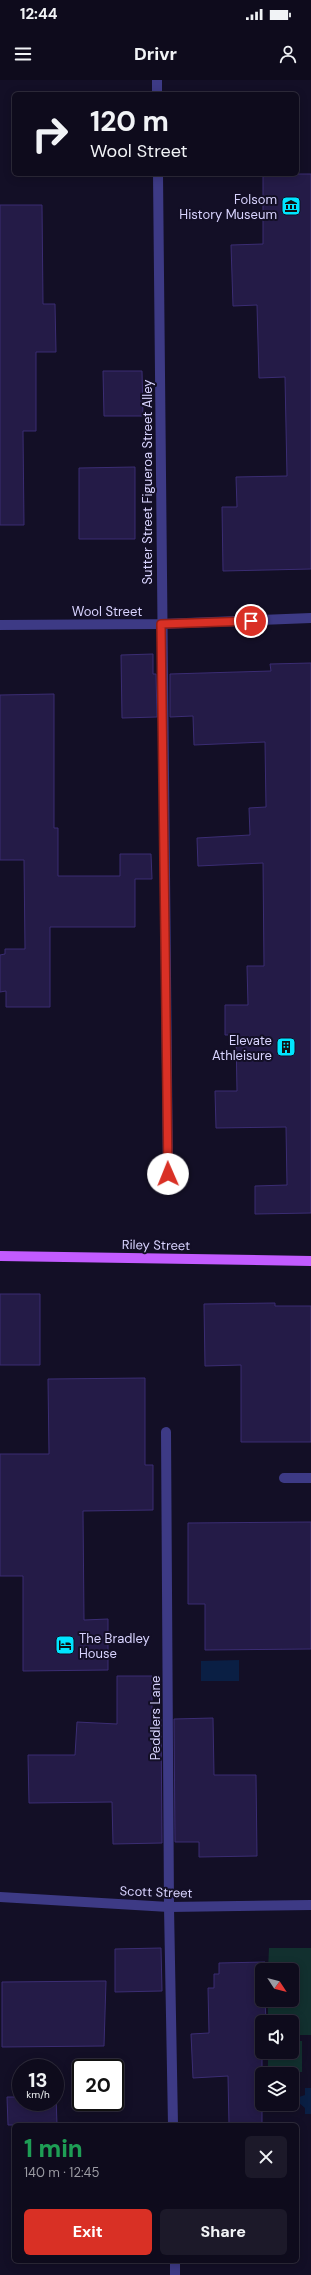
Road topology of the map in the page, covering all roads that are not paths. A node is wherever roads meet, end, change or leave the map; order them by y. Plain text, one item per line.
1 (157, 80) edge
2 (157, 92) edge
3 (158, 176) edge
4 (311, 618) edge
5 (161, 624) junction
6 (0, 625) edge
7 (168, 1174) dead end
8 (0, 1256) edge
9 (311, 1261) edge
10 (166, 1432) dead end
11 (284, 1478) dead end
12 (311, 1478) edge
13 (0, 1897) edge
14 (311, 1905) edge
15 (169, 1907) junction
16 (173, 2123) edge
17 (175, 2263) edge
18 (175, 2275) edge

1 - 2 street
3 - 5 street, Sutter Street Figueroa Street Alley
4 - 5 street, Wool Street
5 - 6 street, Wool Street
5 - 7 street, Sutter Street Figueroa Street Alley
8 - 9 main road, Riley Street
10 - 15 street, Peddlers Lane
11 - 12 street
13 - 15 street, Scott Street
14 - 15 street, Scott Street
15 - 16 street
17 - 18 street

